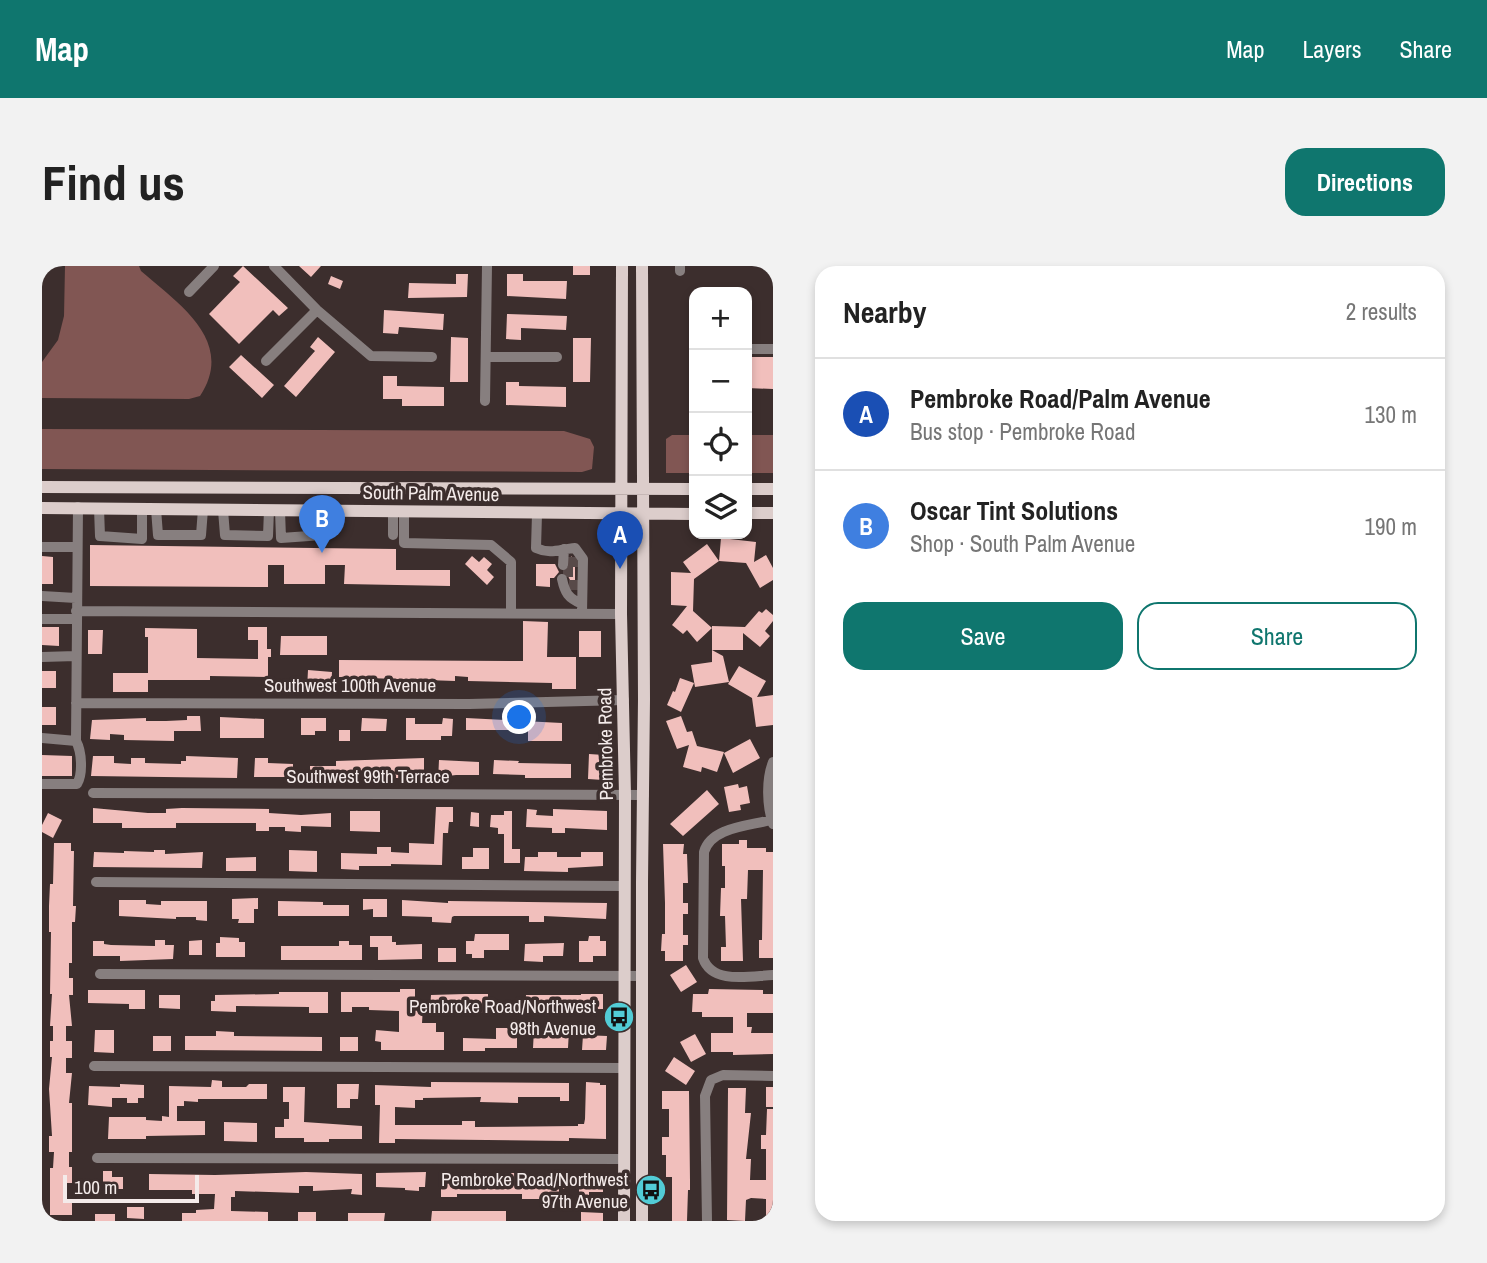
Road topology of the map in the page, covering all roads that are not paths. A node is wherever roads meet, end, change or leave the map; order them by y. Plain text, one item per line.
1 (214, 266) edge
2 (274, 266) edge
3 (487, 266) edge
4 (622, 266) edge
5 (642, 266) edge
6 (189, 292) dead end
7 (317, 310) junction
8 (752, 349) edge
9 (773, 349) edge
10 (432, 357) dead end
11 (557, 357) dead end
12 (486, 358) junction
13 (266, 361) dead end
14 (485, 401) dead end
15 (42, 487) edge
16 (621, 487) junction
17 (642, 488) junction
18 (689, 489) edge
19 (752, 489) edge
20 (773, 489) edge
21 (78, 507) junction
22 (42, 508) edge
23 (99, 508) junction
24 (149, 508) junction
25 (203, 509) junction
26 (223, 510) junction
27 (274, 510) junction
28 (326, 511) junction
29 (398, 512) junction
30 (537, 513) junction
31 (752, 513) edge
32 (773, 513) edge
33 (621, 514) junction
34 (642, 514) junction
35 (689, 514) edge
36 (42, 547) edge
37 (76, 547) junction
38 (564, 549) junction
39 (574, 565) junction
40 (571, 583) junction
41 (42, 596) edge
42 (76, 598) junction
43 (582, 609) junction
44 (511, 613) junction
45 (621, 614) junction
46 (76, 615) junction
47 (42, 619) edge
48 (76, 656) junction
49 (42, 657) edge
50 (624, 701) junction
51 (76, 703) junction
52 (42, 738) edge
53 (76, 741) junction
54 (773, 762) edge
55 (42, 784) edge
56 (93, 793) dead end
57 (625, 795) junction
58 (644, 795) junction
59 (772, 822) edge
60 (96, 882) dead end
61 (623, 886) junction
62 (100, 974) dead end
63 (773, 975) edge
64 (624, 976) junction
65 (643, 976) junction
66 (94, 1066) dead end
67 (623, 1068) junction
68 (773, 1076) edge
69 (97, 1158) dead end
70 (623, 1159) junction
71 (624, 1221) edge
72 (642, 1221) edge
73 (707, 1221) edge

1 - 6 street
2 - 7 street
3 - 12 street
4 - 16 main road, Pembroke Road
5 - 17 main road, Pembroke Road
7 - 10 street
7 - 13 street
8 - 9 street
11 - 12 street
12 - 14 street
15 - 16 main road, South Palm Avenue
16 - 17 main road, South Palm Avenue
16 - 33 main road, Pembroke Road
17 - 18 main road, South Palm Avenue
17 - 34 main road, Pembroke Road
19 - 20 main road
21 - 22 main road, South Palm Avenue
21 - 23 main road, South Palm Avenue
21 - 37 street
23 - 24 main road, South Palm Avenue
23 - 24 street
24 - 25 main road, South Palm Avenue
24 - 25 street
25 - 26 main road, South Palm Avenue
26 - 27 main road, South Palm Avenue
26 - 27 street
27 - 28 main road, South Palm Avenue
27 - 28 street
28 - 29 main road, South Palm Avenue
29 - 30 main road, South Palm Avenue
29 - 44 street
30 - 33 main road, South Palm Avenue
30 - 38 street
31 - 32 main road
33 - 34 main road, South Palm Avenue
33 - 45 main road, Pembroke Road
34 - 35 main road, South Palm Avenue
34 - 58 main road, Pembroke Road
36 - 37 street
37 - 42 street
38 - 39 street
38 - 39 street
39 - 40 street
40 - 43 street
40 - 43 street
41 - 42 street
42 - 46 street
43 - 44 street
43 - 45 street
44 - 46 street
45 - 50 main road, Pembroke Road
46 - 47 street
46 - 48 street
48 - 49 street
48 - 51 street
50 - 51 street, Southwest 100th Avenue
50 - 57 main road, Pembroke Road
51 - 53 street
52 - 53 street
53 - 55 street
54 - 59 street
56 - 57 street, Southwest 99th Terrace
57 - 58 street, Southwest 99th Terrace
57 - 61 main road, Pembroke Road
58 - 65 main road, Pembroke Road
59 - 63 street
60 - 61 street
61 - 64 main road, Pembroke Road
62 - 64 street
64 - 65 street
64 - 67 main road, Pembroke Road
65 - 72 main road, Pembroke Road
66 - 67 street
67 - 70 main road, Pembroke Road
68 - 73 street
69 - 70 street
70 - 71 main road, Pembroke Road

